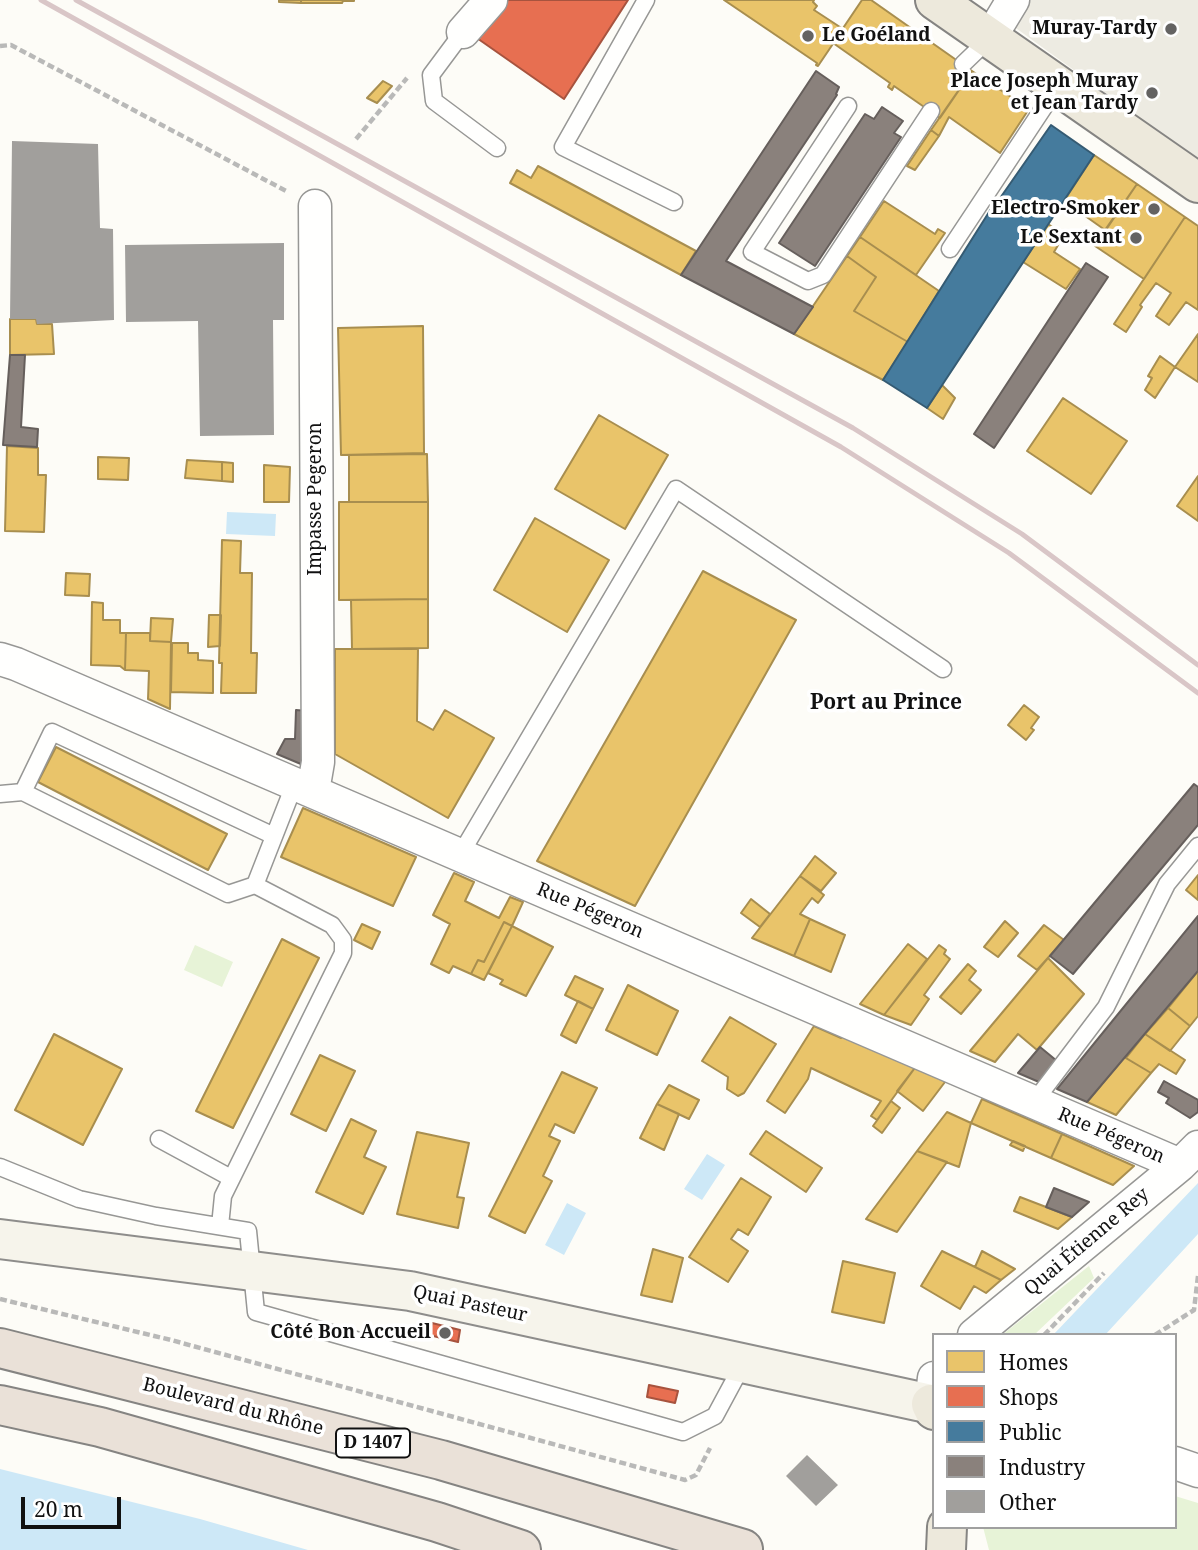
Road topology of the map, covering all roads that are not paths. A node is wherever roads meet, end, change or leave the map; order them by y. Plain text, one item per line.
1 (491, 0) edge
2 (646, 0) edge
3 (935, 0) edge
4 (1013, 0) edge
5 (463, 32) joint
6 (976, 51) junction
7 (1051, 83) junction
8 (848, 106) dead end
9 (931, 111) dead end
10 (497, 148) dead end
11 (1198, 183) edge
12 (674, 202) dead end
13 (315, 206) road end
14 (950, 249) dead end
15 (0, 660) edge
16 (943, 669) dead end
17 (304, 787) junction
18 (23, 792) junction
19 (0, 794) edge
20 (274, 836) junction
21 (1198, 846) edge
22 (460, 855) junction
23 (255, 885) junction
24 (1034, 1102) junction
25 (159, 1139) dead end
26 (1189, 1156) edge
27 (0, 1167) edge
28 (231, 1178) junction
29 (220, 1226) junction
30 (0, 1239) edge
31 (251, 1270) junction
32 (976, 1333) edge
33 (0, 1348) edge
34 (743, 1364) junction
35 (932, 1399) edge
36 (0, 1405) edge
37 (1177, 1464) edge
38 (1198, 1471) edge
39 (745, 1549) edge
40 (521, 1550) edge

1 - 5 street
2 - 12 lane
3 - 6 main road
4 - 6 street
5 - 10 lane
6 - 7 main road
7 - 11 main road
7 - 14 lane
8 - 9 lane
13 - 17 street, Impasse Pegeron
15 - 17 street, Rue Pégeron
16 - 22 lane
17 - 20 lane
17 - 22 street, Rue Pégeron
18 - 19 lane
18 - 20 lane
18 - 23 lane
20 - 23 lane
21 - 24 lane
22 - 24 street, Rue Pégeron
23 - 28 lane
24 - 26 street, Rue Pégeron
25 - 28 lane
26 - 32 street, Quai Étienne Rey
27 - 29 lane
28 - 29 lane
29 - 31 lane
30 - 31 main road, Quai Pasteur
31 - 34 main road, Quai Pasteur
31 - 34 lane
33 - 39 highway, Boulevard du Rhône / D 1407
34 - 35 main road, Quai Pasteur
36 - 40 highway
37 - 38 street

